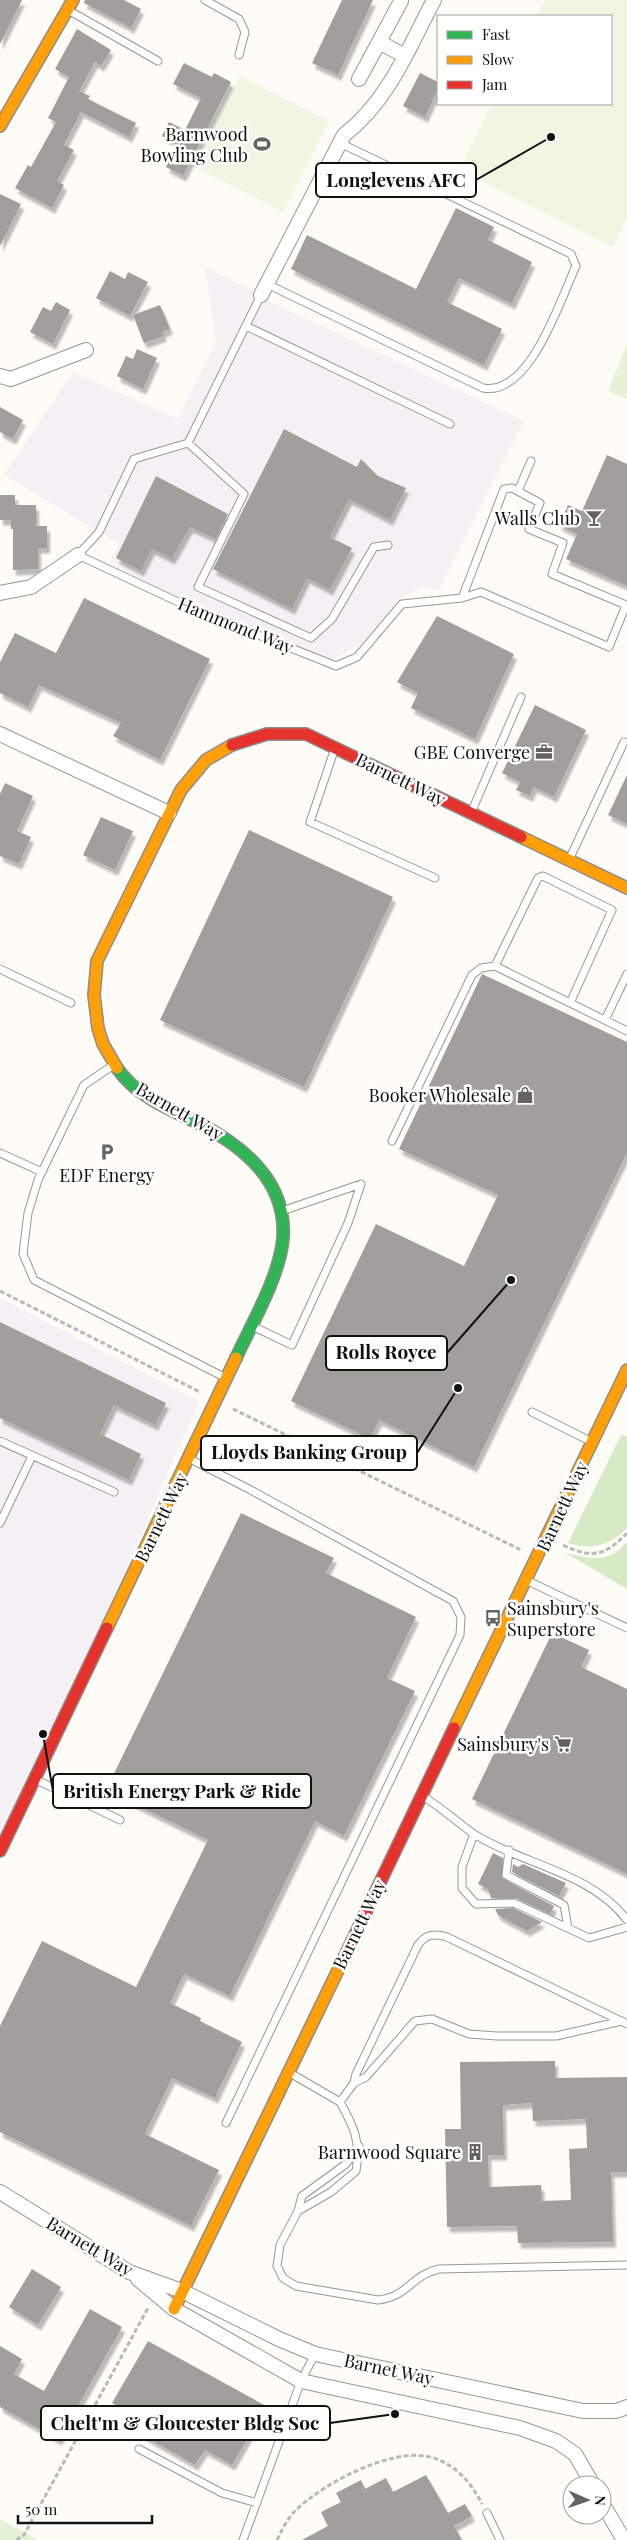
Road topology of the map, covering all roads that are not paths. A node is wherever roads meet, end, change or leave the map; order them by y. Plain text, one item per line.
1 (205, 0) edge
2 (434, 0) edge
3 (401, 1) dead end
4 (70, 5) edge
5 (379, 42) junction
6 (239, 55) dead end
7 (405, 56) junction
8 (158, 61) dead end
9 (359, 79) dead end
10 (0, 126) edge
11 (339, 143) junction
12 (264, 290) junction
13 (246, 326) junction
14 (86, 350) dead end
15 (0, 376) edge
16 (450, 424) dead end
17 (188, 443) junction
18 (532, 461) dead end
19 (518, 491) junction
20 (388, 545) dead end
21 (78, 555) junction
22 (0, 593) edge
23 (462, 598) junction
24 (521, 697) dead end
25 (0, 734) edge
26 (624, 742) dead end
27 (335, 748) junction
28 (169, 813) junction
29 (471, 813) junction
30 (569, 860) junction
31 (435, 878) dead end
32 (627, 888) edge
33 (495, 966) junction
34 (0, 969) edge
35 (627, 974) edge
36 (71, 1003) dead end
37 (570, 1003) junction
38 (605, 1020) junction
39 (627, 1031) edge
40 (114, 1064) junction
41 (392, 1141) dead end
42 (0, 1153) edge
43 (42, 1172) junction
44 (280, 1212) junction
45 (251, 1326) junction
46 (627, 1370) edge
47 (227, 1378) junction
48 (532, 1412) dead end
49 (0, 1441) edge
50 (592, 1442) junction
51 (32, 1456) junction
52 (189, 1458) junction
53 (114, 1492) dead end
54 (0, 1523) edge
55 (526, 1580) junction
56 (627, 1628) edge
57 (35, 1779) junction
58 (422, 1796) junction
59 (120, 1820) dead end
60 (474, 1834) junction
61 (509, 1850) junction
62 (0, 1851) edge
63 (627, 1920) edge
64 (627, 1927) edge
65 (568, 1928) junction
66 (624, 2023) edge
67 (288, 2072) junction
68 (354, 2083) junction
69 (340, 2102) junction
70 (226, 2123) dead end
71 (359, 2146) junction
72 (0, 2192) edge
73 (298, 2211) junction
74 (627, 2265) edge
75 (129, 2272) junction
76 (182, 2291) junction
77 (174, 2309) junction
78 (315, 2354) junction
79 (301, 2381) junction
80 (627, 2407) edge
81 (139, 2449) dead end
82 (587, 2475) edge
83 (256, 2504) junction
84 (487, 2513) road end
85 (612, 2520) edge
86 (243, 2540) edge
87 (500, 2540) edge
88 (624, 2540) edge

1 - 6 lane
2 - 7 street
3 - 5 street
4 - 8 lane
4 - 10 street
5 - 7 street
5 - 9 street
7 - 11 street
11 - 12 street
11 - 12 lane
12 - 13 lane
13 - 16 lane
13 - 17 lane
14 - 15 street
17 - 20 lane
17 - 21 lane
18 - 19 lane
19 - 23 lane
19 - 23 lane, Hammond Way
21 - 22 street
21 - 23 lane, Hammond Way
24 - 29 lane
25 - 28 street
26 - 30 lane
27 - 28 street, Barnett Way
27 - 29 street, Barnett Way
27 - 31 lane
28 - 40 street, Barnett Way
29 - 30 street, Barnett Way
30 - 32 street, Barnett Way
33 - 37 lane
33 - 37 lane
33 - 41 lane
34 - 36 lane
35 - 38 lane
37 - 38 lane
38 - 39 lane
40 - 43 lane
40 - 44 street, Barnett Way
42 - 43 lane
43 - 47 lane
44 - 45 street, Barnett Way
44 - 45 lane
45 - 47 street, Barnett Way
46 - 50 street, Barnett Way
47 - 52 street, Barnett Way
48 - 50 lane
49 - 51 lane
50 - 55 street, Barnett Way
51 - 53 lane
51 - 54 lane
52 - 57 street, Barnett Way
52 - 70 lane
55 - 56 lane
55 - 58 street, Barnett Way
57 - 59 lane
57 - 62 street, Barnett Way
58 - 60 lane
58 - 67 street, Barnett Way
60 - 61 lane
60 - 65 lane
61 - 63 lane
61 - 65 lane
64 - 65 lane
66 - 68 lane
66 - 68 lane
67 - 69 lane
67 - 76 street, Barnett Way
68 - 69 lane
69 - 71 lane
71 - 73 lane
71 - 73 lane
72 - 75 street, Barnett Way
73 - 74 lane
75 - 76 street, Barnett Way
75 - 77 street, Barnet Way
76 - 77 street
76 - 78 street, Barnet Way
77 - 79 street, Barnet Way
78 - 79 lane
78 - 80 street, Barnet Way
79 - 82 street, Barnet Way
79 - 83 lane
81 - 83 lane
83 - 86 lane
84 - 87 lane
85 - 88 street

